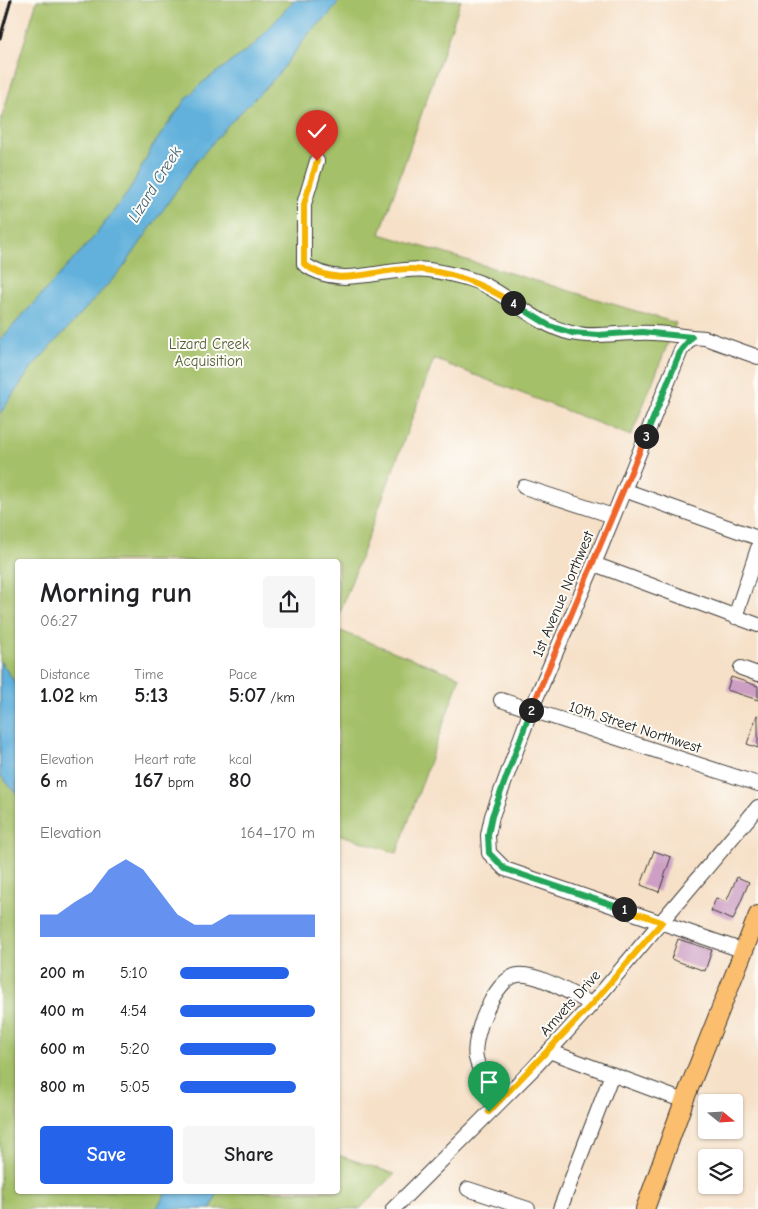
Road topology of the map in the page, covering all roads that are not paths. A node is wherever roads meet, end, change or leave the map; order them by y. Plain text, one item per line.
1 (317, 161) dead end
2 (699, 337) junction
3 (758, 356) edge
4 (524, 487) dead end
5 (624, 490) junction
6 (614, 516) junction
7 (758, 538) edge
8 (758, 548) edge
9 (594, 564) junction
10 (735, 617) junction
11 (758, 625) edge
12 (741, 668) dead end
13 (758, 674) edge
14 (501, 700) dead end
15 (531, 710) junction
16 (758, 784) edge
17 (758, 807) edge
18 (758, 915) edge
19 (662, 922) junction
20 (744, 951) junction
21 (592, 1004) junction
22 (549, 1051) junction
23 (612, 1074) junction
24 (684, 1101) junction
25 (500, 1102) junction
26 (468, 1189) dead end
27 (393, 1209) edge
28 (528, 1209) edge
29 (560, 1209) edge
30 (645, 1209) edge

1 - 2 street
2 - 3 street
2 - 5 street, 1st Avenue Northwest
4 - 6 street
5 - 6 street, 1st Avenue Northwest
5 - 7 street
6 - 9 street, 1st Avenue Northwest
8 - 10 street
9 - 10 street
9 - 15 street, 1st Avenue Northwest
10 - 11 street
12 - 13 street
14 - 15 street, 10th Street Northwest
15 - 16 street, 10th Street Northwest
15 - 19 street, 1st Avenue Northwest
17 - 19 street, Amvets Drive
18 - 20 main road
19 - 20 street
19 - 21 street, Amvets Drive
20 - 24 main road
21 - 22 street, Amvets Drive
21 - 25 street
22 - 23 street
22 - 25 street, Amvets Drive
23 - 24 street
23 - 29 street
24 - 30 main road
25 - 27 street, Amvets Drive
26 - 28 street

